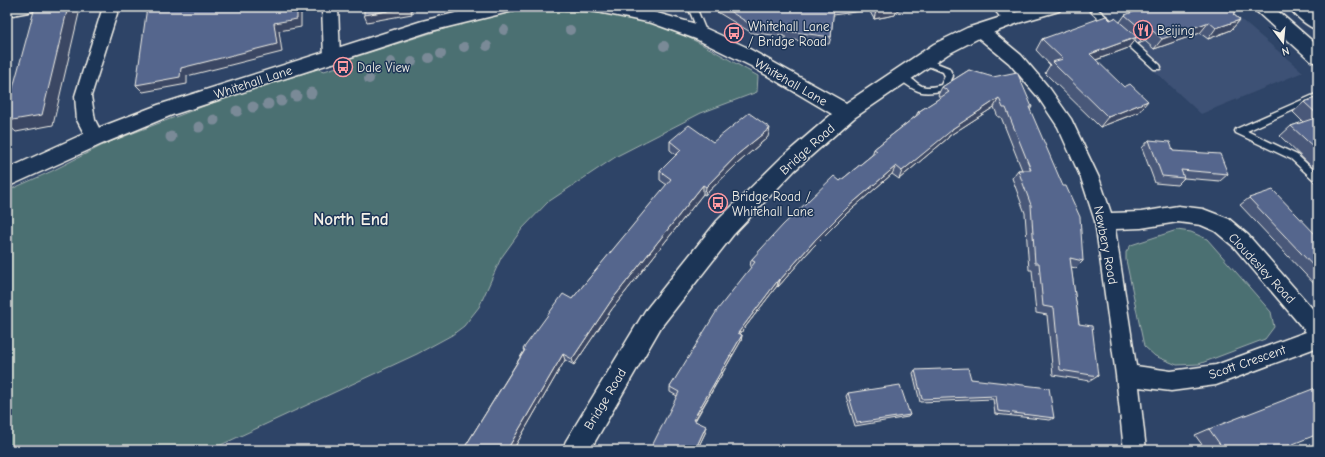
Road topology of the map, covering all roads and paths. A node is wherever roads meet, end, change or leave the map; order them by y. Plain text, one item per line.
1 (29, 7) edge
2 (111, 7) edge
3 (330, 7) edge
4 (507, 7) edge
5 (599, 7) edge
6 (692, 7) edge
7 (1053, 7) edge
8 (1090, 7) edge
9 (1262, 7) edge
10 (1298, 7) edge
11 (7, 11) edge
12 (1006, 13) edge
13 (1318, 24) edge
14 (981, 30) junction
15 (703, 34) junction
16 (1318, 56) edge
17 (332, 57) junction
18 (924, 61) junction
19 (1157, 67) dead end
20 (901, 76) junction
21 (1318, 96) edge
22 (847, 114) junction
23 (95, 138) junction
24 (7, 178) edge
25 (1318, 179) edge
26 (1104, 221) junction
27 (1318, 330) edge
28 (1318, 337) edge
29 (1126, 375) junction
30 (575, 450) edge
31 (921, 450) edge
32 (1010, 450) edge
33 (1135, 450) edge

1 - 11 street
2 - 23 street
3 - 17 street
4 - 17 street, Whitehall Lane
5 - 15 street, Whitehall Lane
6 - 15 lane
7 - 12 street, Bridge Road
8 - 19 lane
9 - 16 street
10 - 13 street
12 - 14 street, Bridge Road
14 - 18 street, Bridge Road
14 - 26 street, Newbery Road
15 - 22 street, Whitehall Lane
17 - 23 street, Whitehall Lane
18 - 20 street, Bridge Road
18 - 20 lane
20 - 22 street, Bridge Road
21 - 25 lane
22 - 30 street, Bridge Road
23 - 24 street, Whitehall Lane
26 - 27 street, Cloudesley Road
26 - 29 street, Newbery Road
28 - 29 street, Scott Crescent
29 - 33 street, Newbery Road
31 - 32 path

